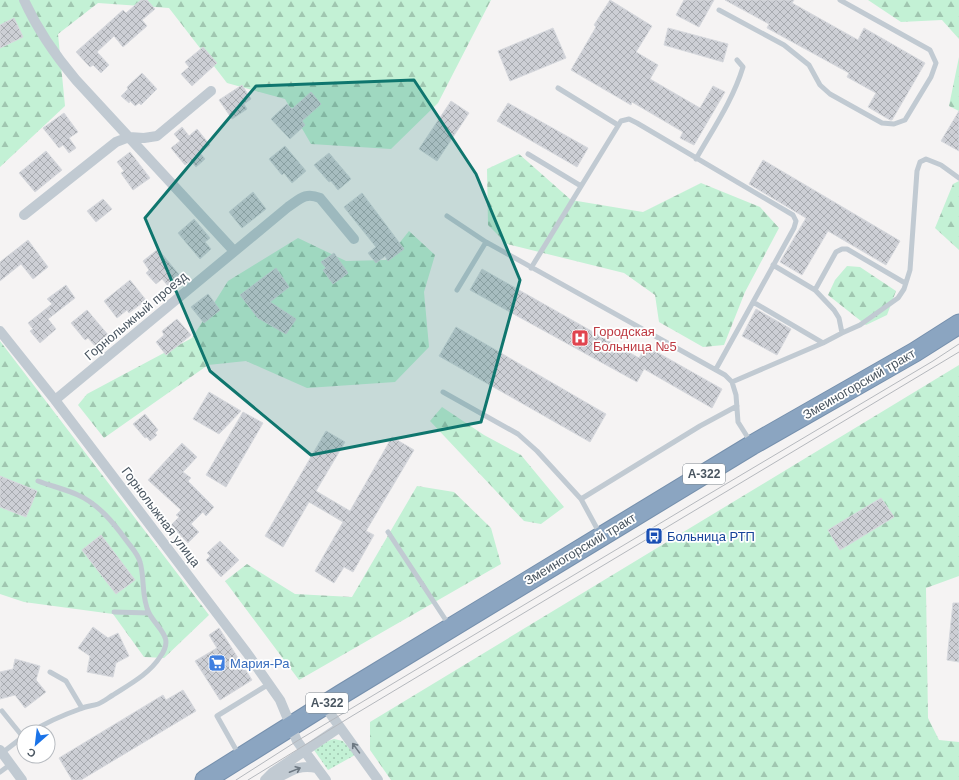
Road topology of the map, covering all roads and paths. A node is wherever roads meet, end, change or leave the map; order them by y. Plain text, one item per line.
1 (24, 0) edge
2 (840, 0) edge
3 (719, 10) dead end
4 (737, 60) dead end
5 (558, 88) dead end
6 (210, 92) dead end
7 (618, 125) junction
8 (129, 137) junction
9 (528, 154) dead end
10 (696, 158) junction
11 (959, 178) edge
12 (581, 186) junction
13 (24, 215) dead end
14 (447, 216) dead end
15 (354, 239) dead end
16 (486, 242) junction
17 (234, 252) junction
18 (773, 265) junction
19 (531, 268) junction
20 (905, 284) junction
21 (457, 290) dead end
22 (815, 290) junction
23 (753, 302) junction
24 (959, 324) edge
25 (0, 331) edge
26 (842, 333) junction
27 (823, 343) junction
28 (716, 369) junction
29 (732, 382) junction
30 (443, 392) dead end
31 (55, 400) junction
32 (737, 406) junction
33 (752, 446) junction
34 (38, 481) dead end
35 (581, 499) junction
36 (388, 532) dead end
37 (602, 536) junction
38 (114, 612) dead end
39 (150, 613) junction
40 (451, 628) junction
41 (50, 672) dead end
42 (269, 684) junction
43 (324, 705) junction
44 (82, 708) junction
45 (2, 711) dead end
46 (44, 724) edge
47 (291, 726) junction
48 (340, 727) junction
49 (16, 728) edge
50 (16, 742) edge
51 (304, 751) junction
52 (1, 752) edge
53 (241, 758) junction
54 (10, 764) junction
55 (317, 768) junction
56 (0, 772) edge
57 (22, 780) edge
58 (205, 780) edge
59 (265, 780) edge
60 (274, 780) edge
61 (326, 780) edge
62 (378, 780) edge

1 - 8 street
2 - 3 lane
4 - 10 lane
5 - 7 lane
6 - 8 street
7 - 10 lane
7 - 12 lane
8 - 13 street
8 - 17 street
9 - 12 lane
10 - 18 lane
11 - 20 lane
12 - 19 lane
14 - 16 lane
15 - 17 street, Горнолыжный проезд
16 - 19 lane
16 - 21 lane
17 - 31 street, Горнолыжный проезд
18 - 22 lane
18 - 23 lane
19 - 28 lane
20 - 22 lane
20 - 26 lane
22 - 26 lane
23 - 27 lane
23 - 28 lane
24 - 33 highway, Змеиногорский тракт / А-322
25 - 31 street, Горнолыжная улица
26 - 27 lane
27 - 29 lane
28 - 29 lane
29 - 32 lane
30 - 35 lane
31 - 42 street, Горнолыжная улица
32 - 33 lane
32 - 35 lane
33 - 37 highway, Змеиногорский тракт / А-322
34 - 39 lane
35 - 37 lane
36 - 40 lane
37 - 40 highway, Змеиногорский тракт / А-322
38 - 39 lane
39 - 44 lane
40 - 43 highway, Змеиногорский тракт / А-322
41 - 44 lane
42 - 47 street, Горнолыжная улица
42 - 53 lane
43 - 47 highway, Змеиногорский тракт / А-322
43 - 48 street
44 - 46 lane
45 - 49 lane
47 - 51 street, Горнолыжная улица
47 - 53 highway, Змеиногорский тракт / А-322
48 - 51 street
62 -> 48 street
50 - 52 lane
51 - 55 street, Горнолыжная улица
51 - 59 street
52 - 54 street
53 - 58 highway, Змеиногорский тракт / А-322
54 - 56 lane
54 - 57 street
60 -> 55 street
55 - 61 street, Горнолыжная улица

